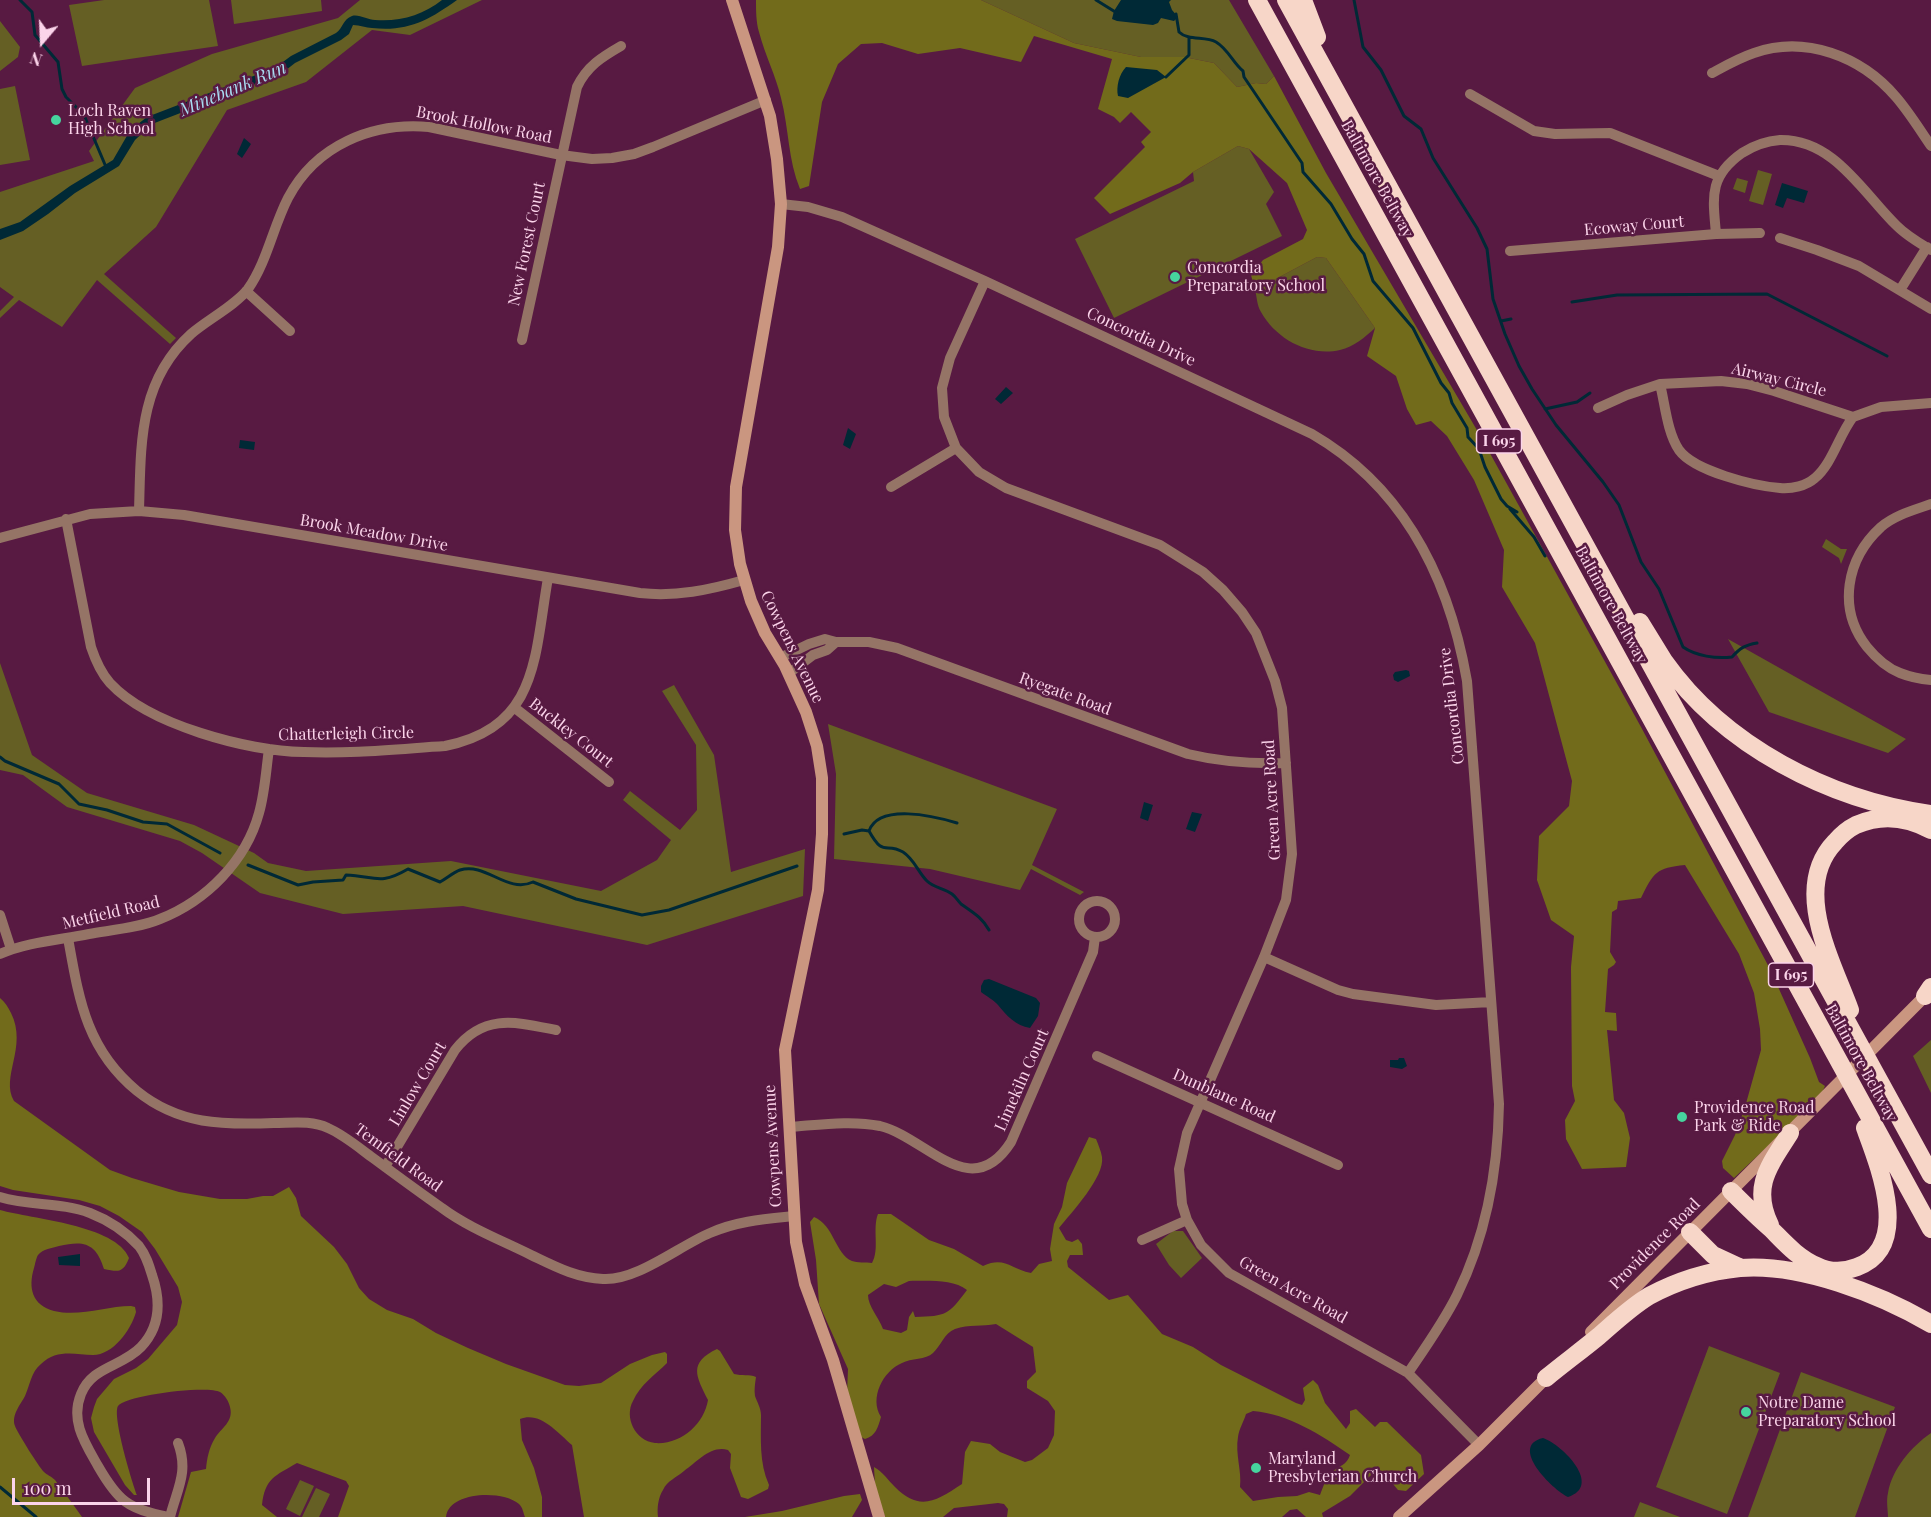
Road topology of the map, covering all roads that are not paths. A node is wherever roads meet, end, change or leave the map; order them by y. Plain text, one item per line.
1 (732, 0) edge
2 (1243, 0) edge
3 (1257, 0) edge
4 (1286, 0) edge
5 (1303, 0) edge
6 (621, 46) dead end
7 (1295, 69) junction
8 (1712, 73) dead end
9 (1470, 94) dead end
10 (766, 100) junction
11 (1345, 108) junction
12 (1931, 146) edge
13 (561, 155) junction
14 (1719, 176) junction
15 (781, 204) junction
16 (1760, 233) dead end
17 (1716, 234) junction
18 (1780, 238) dead end
19 (1929, 248) edge
20 (1510, 251) dead end
21 (985, 281) junction
22 (1900, 290) junction
23 (246, 291) junction
24 (1931, 309) edge
25 (290, 331) dead end
26 (522, 340) dead end
27 (1660, 384) junction
28 (1931, 403) edge
29 (1598, 408) dead end
30 (1853, 417) junction
31 (1531, 446) junction
32 (956, 447) junction
33 (891, 487) dead end
34 (1931, 504) edge
35 (139, 511) junction
36 (66, 519) junction
37 (0, 538) edge
38 (548, 578) junction
39 (744, 580) junction
40 (836, 642) junction
41 (780, 658) junction
42 (789, 673) junction
43 (1931, 680) edge
44 (515, 708) junction
45 (268, 749) junction
46 (1286, 763) junction
47 (609, 782) dead end
48 (1931, 814) edge
49 (1931, 830) edge
50 (0, 915) edge
51 (1095, 937) dead end
52 (68, 938) junction
53 (5, 952) edge
54 (1264, 957) junction
55 (1929, 991) edge
56 (1491, 1002) junction
57 (556, 1030) dead end
58 (1097, 1056) dead end
59 (1842, 1068) junction
60 (1873, 1071) junction
61 (1200, 1102) junction
62 (789, 1127) junction
63 (1790, 1133) junction
64 (1338, 1165) dead end
65 (385, 1167) junction
66 (1931, 1175) edge
67 (1731, 1191) junction
68 (0, 1197) edge
69 (794, 1216) junction
70 (1187, 1220) junction
71 (1931, 1229) edge
72 (1690, 1232) junction
73 (1773, 1232) junction
74 (1142, 1240) dead end
75 (1741, 1268) junction
76 (1931, 1324) edge
77 (1408, 1373) junction
78 (1546, 1378) junction
79 (178, 1443) dead end
80 (1479, 1445) junction
81 (169, 1517) edge
82 (879, 1517) edge
83 (1399, 1517) edge

1 - 10 street, Cowpens Avenue
2 - 7 highway
3 - 7 highway, Baltimore Beltway / I 695
4 - 11 highway, Baltimore Beltway / I 695
5 - 11 highway
6 - 13 street, New Forest Court
7 - 59 highway, Baltimore Beltway / I 695
8 - 12 street
9 - 14 street
10 - 13 street, Brook Hollow Road
10 - 15 street, Cowpens Avenue
11 - 31 highway, Baltimore Beltway / I 695
13 - 23 street, Brook Hollow Road
13 - 26 street, New Forest Court
14 - 17 street
14 - 19 street
15 - 21 street, Concordia Drive
15 - 39 street, Cowpens Avenue
16 - 17 street, Ecoway Court
17 - 20 street, Ecoway Court
18 - 22 street
19 - 22 street
21 - 32 street, Green Acre Road
21 - 56 street, Concordia Drive
22 - 24 street
23 - 25 street
23 - 35 street, Brook Hollow Road
27 - 29 street, Airway Circle
27 - 30 street, Airway Circle
27 - 30 street
28 - 30 street
31 - 48 highway
31 - 60 highway, Baltimore Beltway / I 695
32 - 33 street
32 - 46 street, Green Acre Road
34 - 43 street
35 - 36 street, Brook Meadow Drive
35 - 38 street, Brook Meadow Drive
36 - 37 street, Brook Meadow Drive
36 - 45 street, Chatterleigh Circle
38 - 39 street, Brook Meadow Drive
38 - 44 street, Chatterleigh Circle
39 - 41 street, Cowpens Avenue
40 - 41 street, Ryegate Road
40 - 42 street
40 - 46 street, Ryegate Road
41 - 42 street, Cowpens Avenue
42 - 62 street, Cowpens Avenue
44 - 45 street, Chatterleigh Circle
44 - 47 street, Buckley Court
45 - 52 street, Metfield Road
46 - 54 street, Green Acre Road
49 - 60 highway
50 - 53 street
51 - 62 street, Limekiln Court
52 - 53 street, Metfield Road
52 - 65 street, Temfield Road
54 - 56 street
54 - 61 street, Green Acre Road
55 - 63 street, Providence Road
56 - 77 street, Concordia Drive
57 - 65 street, Linlow Court
58 - 61 street, Dunblane Road
59 - 71 highway, Baltimore Beltway / I 695
59 - 73 highway
60 - 66 highway, Baltimore Beltway / I 695
61 - 64 street, Dunblane Road
61 - 70 street, Green Acre Road
62 - 69 street, Cowpens Avenue
63 - 67 street, Providence Road
63 - 73 highway
65 - 69 street, Temfield Road
67 - 72 street, Providence Road
67 - 73 highway
68 - 81 street
69 - 82 street, Cowpens Avenue
70 - 74 street
70 - 77 street, Green Acre Road
72 - 75 highway
72 - 78 street, Providence Road
75 - 76 highway
75 - 78 highway
77 - 80 street, Green Acre Road
78 - 80 street, Providence Road
79 - 81 street
80 - 83 street, Providence Road

